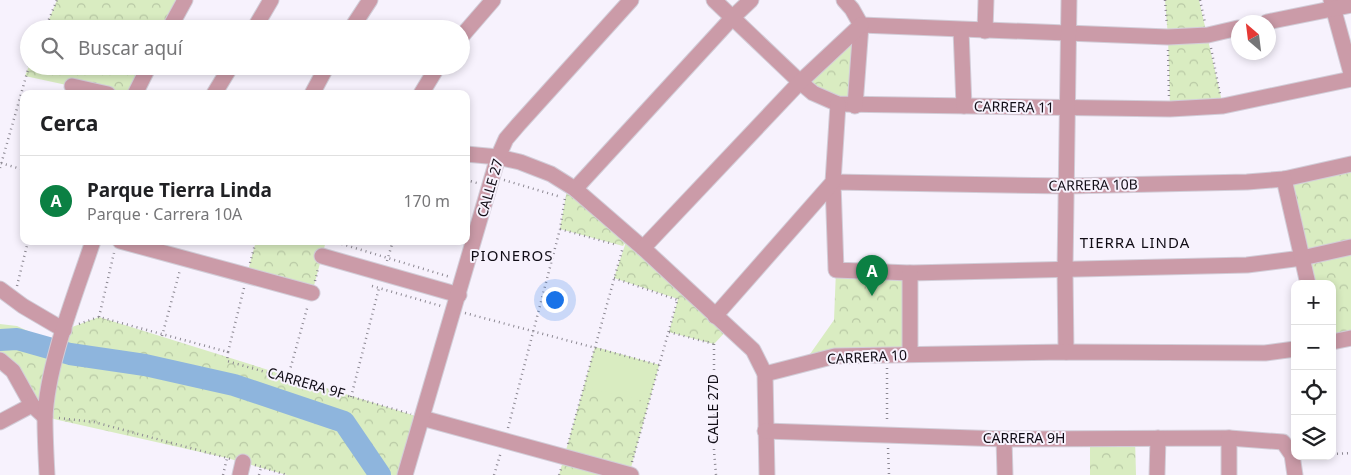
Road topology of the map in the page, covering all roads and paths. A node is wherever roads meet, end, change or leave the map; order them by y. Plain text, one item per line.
1 (57, 0) edge
2 (185, 0) edge
3 (271, 0) edge
4 (370, 0) edge
5 (493, 0) edge
6 (631, 0) edge
7 (714, 0) edge
8 (752, 0) edge
9 (844, 0) edge
10 (986, 0) edge
11 (1069, 0) edge
12 (1165, 0) edge
13 (1200, 0) edge
14 (1332, 4) edge
15 (1351, 5) edge
16 (732, 17) junction
17 (49, 20) edge
18 (174, 20) edge
19 (259, 20) edge
20 (357, 20) edge
21 (1276, 20) edge
22 (860, 25) junction
23 (470, 27) edge
24 (961, 30) junction
25 (1231, 30) edge
26 (985, 31) junction
27 (1069, 32) junction
28 (1208, 35) junction
29 (1168, 37) junction
30 (1351, 73) edge
31 (26, 75) edge
32 (145, 75) edge
33 (226, 75) edge
34 (322, 75) edge
35 (433, 75) edge
36 (1351, 79) edge
37 (800, 82) junction
38 (72, 86) dead end
39 (22, 90) edge
40 (90, 90) edge
41 (137, 90) edge
42 (216, 90) edge
43 (314, 90) edge
44 (423, 90) edge
45 (20, 97) edge
46 (838, 104) junction
47 (855, 106) junction
48 (964, 106) junction
49 (1223, 106) junction
50 (1066, 107) junction
51 (1170, 109) junction
52 (470, 154) edge
53 (498, 157) junction
54 (1, 162) edge
55 (1351, 164) edge
56 (0, 168) edge
57 (20, 169) edge
58 (493, 177) junction
59 (1284, 179) junction
60 (833, 182) junction
61 (1067, 186) junction
62 (569, 190) junction
63 (560, 229) junction
64 (626, 240) junction
65 (27, 245) edge
66 (92, 245) edge
67 (255, 245) edge
68 (343, 245) edge
69 (118, 246) edge
70 (1351, 246) edge
71 (643, 248) junction
72 (184, 258) junction
73 (1302, 258) junction
74 (320, 263) junction
75 (1065, 270) junction
76 (327, 272) dead end
77 (910, 273) junction
78 (247, 274) junction
79 (614, 278) junction
80 (1307, 280) edge
81 (370, 285) dead end
82 (379, 288) junction
83 (461, 288) junction
84 (0, 289) edge
85 (312, 293) junction
86 (680, 293) junction
87 (14, 300) junction
88 (454, 310) junction
89 (714, 316) junction
90 (99, 317) junction
91 (63, 332) junction
92 (533, 332) junction
93 (669, 332) junction
94 (162, 336) junction
95 (1351, 338) edge
96 (1336, 341) edge
97 (595, 348) junction
98 (1291, 350) edge
99 (228, 352) junction
100 (1066, 352) junction
101 (887, 354) junction
102 (910, 354) junction
103 (0, 360) edge
104 (659, 366) junction
105 (764, 374) junction
106 (288, 377) junction
107 (351, 397) junction
108 (32, 406) junction
109 (45, 417) junction
110 (422, 418) junction
111 (0, 422) edge
112 (765, 431) junction
113 (887, 434) junction
114 (1158, 438) junction
115 (1229, 438) junction
116 (505, 439) junction
117 (1004, 439) junction
118 (1351, 453) edge
119 (1336, 454) edge
120 (564, 457) junction
121 (227, 458) junction
122 (261, 467) junction
123 (241, 469) edge
124 (47, 475) edge
125 (223, 475) edge
126 (259, 475) edge
127 (287, 475) edge
128 (405, 475) edge
129 (494, 475) edge
130 (559, 475) edge
131 (630, 475) edge
132 (716, 475) edge
133 (767, 475) edge
134 (889, 475) edge
135 (1004, 475) edge
136 (1157, 475) edge
137 (1229, 475) edge
138 (1295, 475) edge

1 - 17 path
2 - 18 street
3 - 19 street
4 - 20 street
5 - 23 street
6 - 53 street, CALLE 27
7 - 16 street, CARRERA 11
8 - 16 street
9 - 22 street
10 - 26 street
11 - 27 street
12 - 29 path
13 - 28 path
14 - 15 street
14 - 21 street
14 - 30 street
16 - 37 street, CARRERA 11
16 - 62 street
22 - 24 street
22 - 37 street
22 - 47 street
24 - 26 street
24 - 48 street
25 - 28 street
26 - 27 street
27 - 29 street
27 - 50 street
28 - 29 street
28 - 49 path
29 - 51 path
31 - 39 path
32 - 41 street
33 - 42 street
34 - 43 street
35 - 44 street
36 - 49 street, CARRERA 11
37 - 46 street, CARRERA 11
37 - 71 street
38 - 40 street
45 - 54 path
46 - 47 street, CARRERA 11
46 - 60 street
47 - 48 street, CARRERA 11
48 - 50 street, CARRERA 11
49 - 51 street, CARRERA 11
50 - 51 street, CARRERA 11
50 - 61 street
52 - 53 street
53 - 58 street, CALLE 27
53 - 62 street
54 - 56 path
54 - 57 path
55 - 59 street, CARRERA 10B
58 - 62 path
58 - 83 street, CALLE 27
59 - 61 street, CARRERA 10B
59 - 73 street
60 - 61 street, CARRERA 10B
60 - 77 street
60 - 89 street
61 - 75 street
62 - 63 path
62 - 64 street
63 - 64 path
63 - 92 path
64 - 71 street
64 - 79 path
65 - 87 path
66 - 91 street
67 - 78 path
68 - 83 path
69 - 72 street
69 - 90 path
70 - 73 street
71 - 86 street
72 - 78 street
72 - 94 path
73 - 75 street
73 - 80 street
74 - 76 path
74 - 83 street
74 - 85 path
75 - 77 street
75 - 100 street
77 - 102 street
78 - 85 street
78 - 99 path
79 - 86 path
79 - 97 path
81 - 82 path
82 - 88 path
82 - 107 path
83 - 88 street, CALLE 27
84 - 87 street
85 - 106 path
86 - 89 street
86 - 93 path
87 - 91 street
88 - 92 path
88 - 110 street, CALLE 27
89 - 105 street
90 - 91 path
90 - 94 path, CARRERA 9F
91 - 109 street
92 - 97 path
92 - 116 path
93 - 104 path
93 - 132 path, CALLE 27D
94 - 99 path, CARRERA 9F
95 - 96 street
97 - 104 path
97 - 120 path
98 - 100 street, CARRERA 10
99 - 106 path, CARRERA 9F
100 - 102 street, CARRERA 10
101 - 102 street, CARRERA 10
101 - 105 street, CARRERA 10
101 - 113 path
103 - 108 street
104 - 131 path
105 - 112 street
106 - 107 path, CARRERA 9F
107 - 110 path, CARRERA 9F
108 - 109 street
108 - 111 street
109 - 121 path
109 - 124 street
110 - 116 street
110 - 128 street, CALLE 27
112 - 113 street, CARRERA 9H
112 - 133 street
113 - 117 street, CARRERA 9H
113 - 134 path
114 - 115 street, CARRERA 9H
114 - 117 street, CARRERA 9H
114 - 136 street
115 - 137 street
115 - 138 street, CARRERA 9H
116 - 120 street
116 - 129 path
117 - 135 street
118 - 119 path
120 - 130 path
120 - 131 street
121 - 123 path
121 - 125 path
122 - 123 path
122 - 126 path
122 - 127 path

